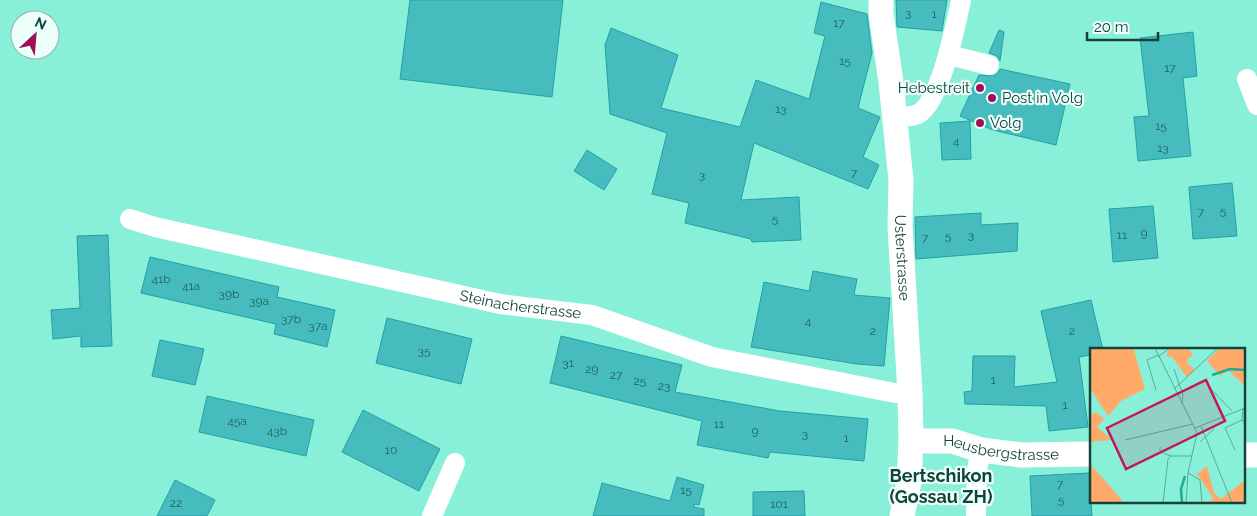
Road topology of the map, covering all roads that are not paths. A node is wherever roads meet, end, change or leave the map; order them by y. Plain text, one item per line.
1 (881, 0) edge
2 (961, 0) edge
3 (949, 55) junction
4 (989, 65) dead end
5 (1247, 79) dead end
6 (1257, 105) edge
7 (895, 118) junction
8 (130, 219) dead end
9 (910, 393) junction
10 (911, 441) junction
11 (981, 450) junction
12 (1090, 454) edge
13 (1244, 455) edge
14 (1257, 455) edge
15 (455, 463) dead end
16 (432, 516) edge
17 (902, 516) edge
18 (976, 516) edge

1 - 7 street, Usterstrasse
2 - 3 street
3 - 4 street
3 - 7 street
5 - 6 street
7 - 9 street, Usterstrasse
8 - 9 street, Steinacherstrasse
9 - 10 street, Usterstrasse
10 - 11 street, Heusbergstrasse
10 - 17 street, Usterstrasse
11 - 12 street, Heusbergstrasse
11 - 18 street
13 - 14 street
15 - 16 street

